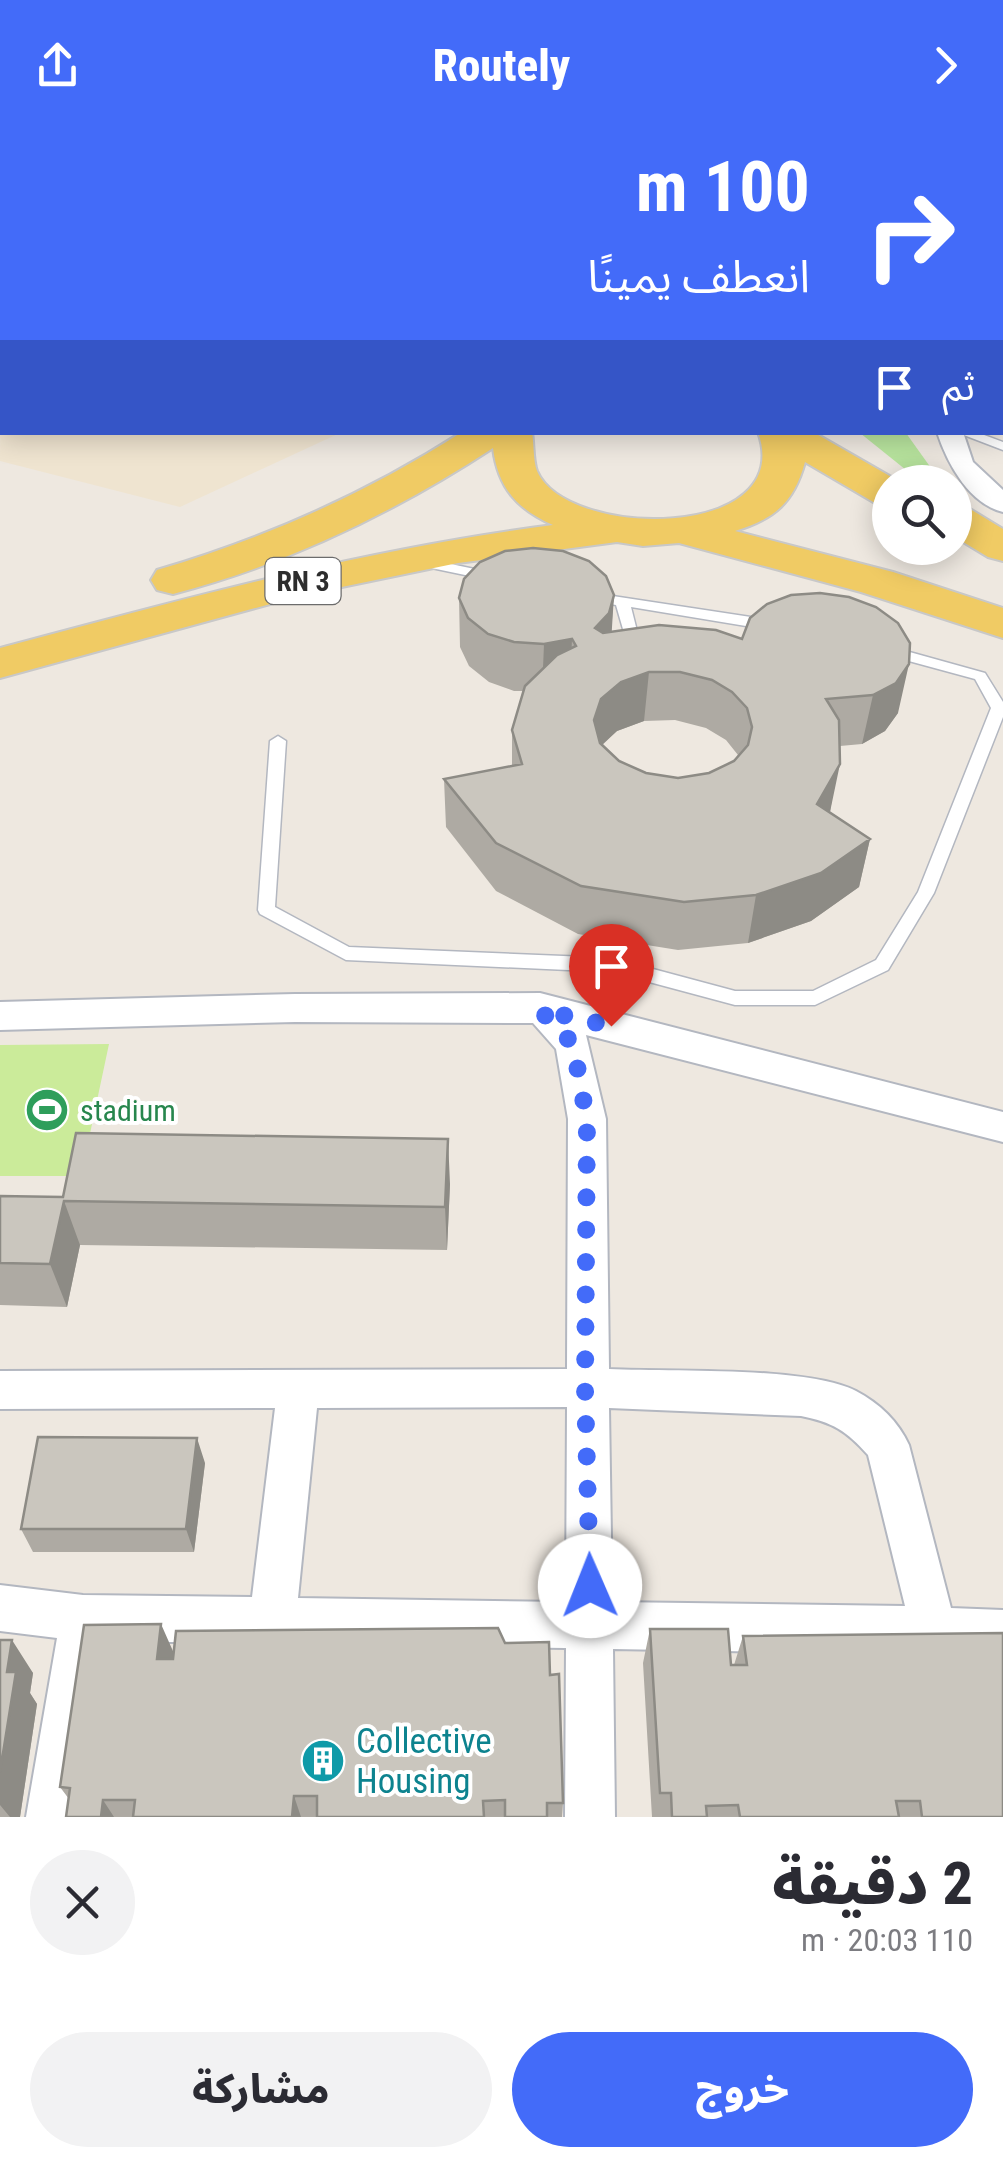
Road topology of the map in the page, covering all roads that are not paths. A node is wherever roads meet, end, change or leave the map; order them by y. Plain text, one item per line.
1 (486, 435) edge
2 (511, 435) edge
3 (781, 435) edge
4 (785, 435) edge
5 (850, 435) edge
6 (951, 435) edge
7 (971, 435) edge
8 (1003, 446) edge
9 (885, 465) edge
10 (872, 484) edge
11 (1003, 504) edge
12 (972, 529) edge
13 (612, 530) junction
14 (690, 532) junction
15 (972, 545) edge
16 (1003, 548) edge
17 (410, 560) junction
18 (1003, 563) edge
19 (507, 580) edge
20 (566, 591) edge
21 (622, 602) junction
22 (1003, 624) edge
23 (0, 626) edge
24 (793, 628) edge
25 (868, 646) edge
26 (662, 647) edge
27 (0, 663) edge
28 (278, 741) dead end
29 (540, 1000) junction
30 (0, 1016) edge
31 (1003, 1127) edge
32 (585, 1388) junction
33 (0, 1390) edge
34 (298, 1391) junction
35 (0, 1608) edge
36 (84, 1618) junction
37 (273, 1618) junction
38 (592, 1626) junction
39 (934, 1630) junction
40 (1003, 1633) edge
41 (50, 1817) edge
42 (590, 1817) edge

1 - 23 main road, RN 3
2 - 13 main road
3 - 14 main road
4 - 10 main road
5 - 9 main road
6 - 11 street
7 - 8 lane
12 - 16 main road
13 - 14 main road
13 - 17 main road, RN 3
14 - 22 main road
15 - 18 main road
17 - 19 lane
17 - 27 main road, RN 3
20 - 21 lane
21 - 24 lane
21 - 26 lane
25 - 28 lane
29 - 30 street
29 - 31 street
29 - 32 street
32 - 34 street
32 - 38 street
32 - 39 street
33 - 34 street
34 - 37 street
35 - 36 street
36 - 37 street
36 - 41 street
37 - 38 street
38 - 39 street
38 - 42 street
39 - 40 street

